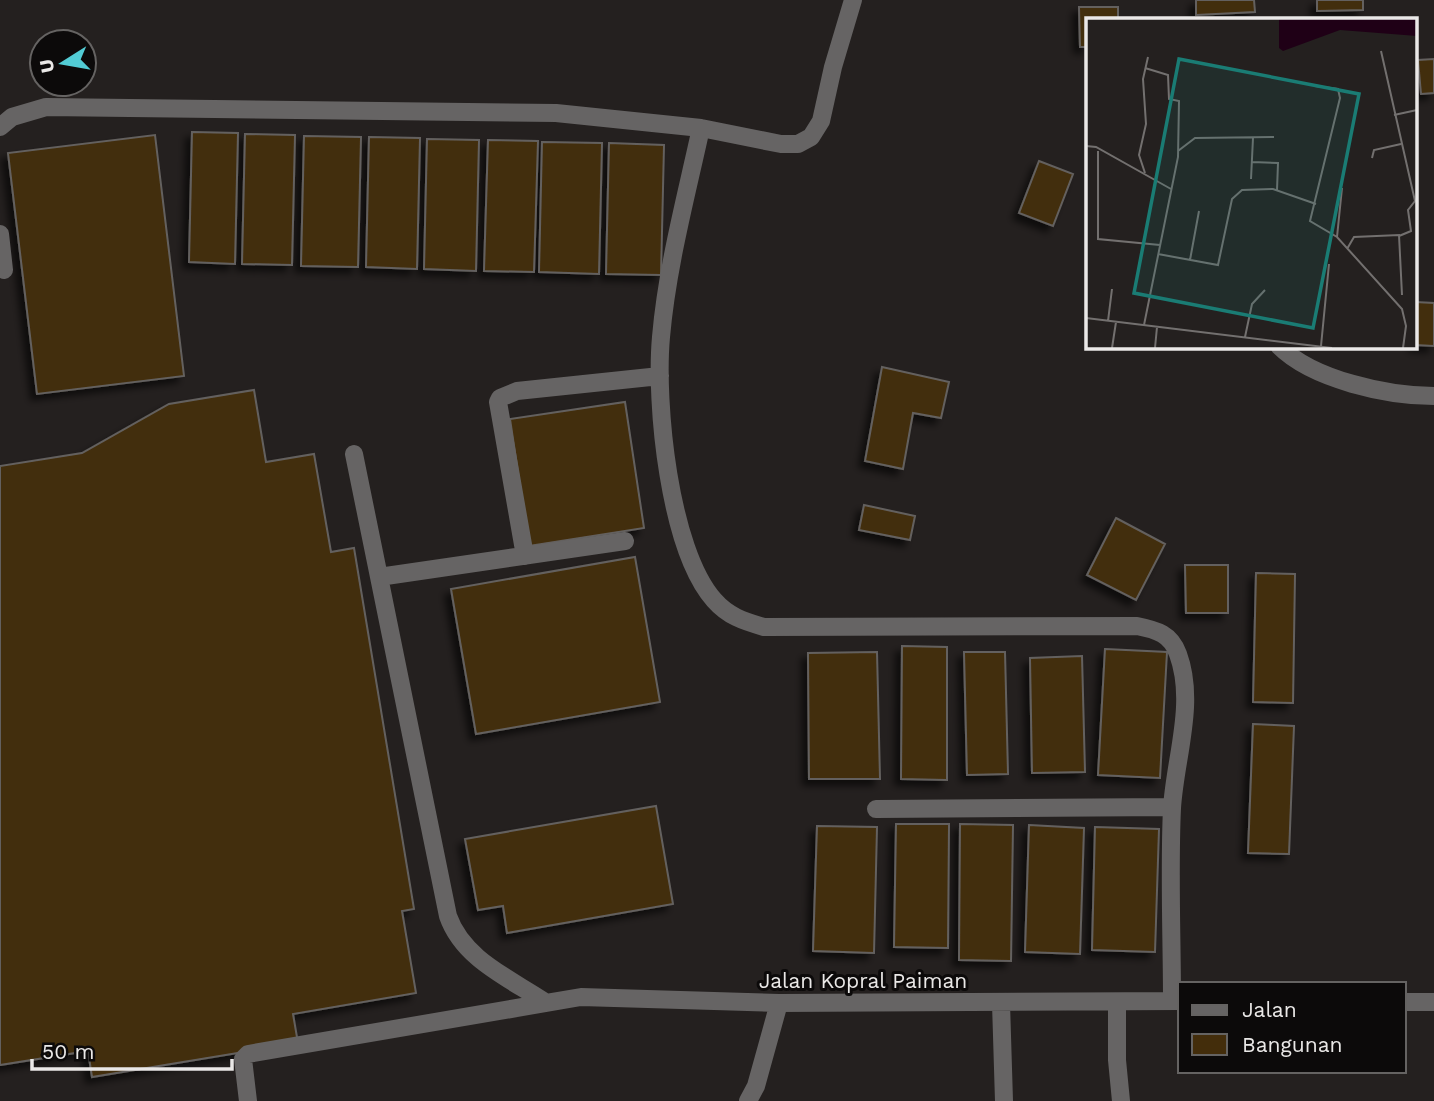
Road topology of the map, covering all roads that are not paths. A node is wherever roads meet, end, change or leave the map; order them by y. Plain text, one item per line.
1 (853, 0) edge
2 (0, 127) edge
3 (701, 128) junction
4 (0, 234) edge
5 (4, 270) dead end
6 (1281, 348) edge
7 (660, 376) junction
8 (1434, 396) edge
9 (354, 454) dead end
10 (625, 541) dead end
11 (525, 556) junction
12 (379, 577) junction
13 (1172, 807) junction
14 (876, 809) dead end
15 (1176, 1001) edge
16 (545, 1002) junction
17 (1406, 1002) edge
18 (1434, 1002) edge
19 (779, 1003) junction
20 (1001, 1003) junction
21 (1117, 1003) junction
22 (248, 1101) edge
23 (748, 1101) edge
24 (1004, 1101) edge
25 (1121, 1101) edge

1 - 3 street
2 - 3 street
3 - 7 street
4 - 5 street
6 - 8 street
7 - 11 street
7 - 13 street
9 - 12 street
10 - 11 street
11 - 12 street
12 - 16 street
13 - 14 street
13 - 15 street
15 - 21 street, Jalan Kopral Paiman
16 - 19 street, Jalan Kopral Paiman
16 - 22 street, Jalan Kopral Paiman
17 - 18 street
19 - 20 street, Jalan Kopral Paiman
19 - 23 street
20 - 21 street, Jalan Kopral Paiman
20 - 24 street
21 - 25 street

